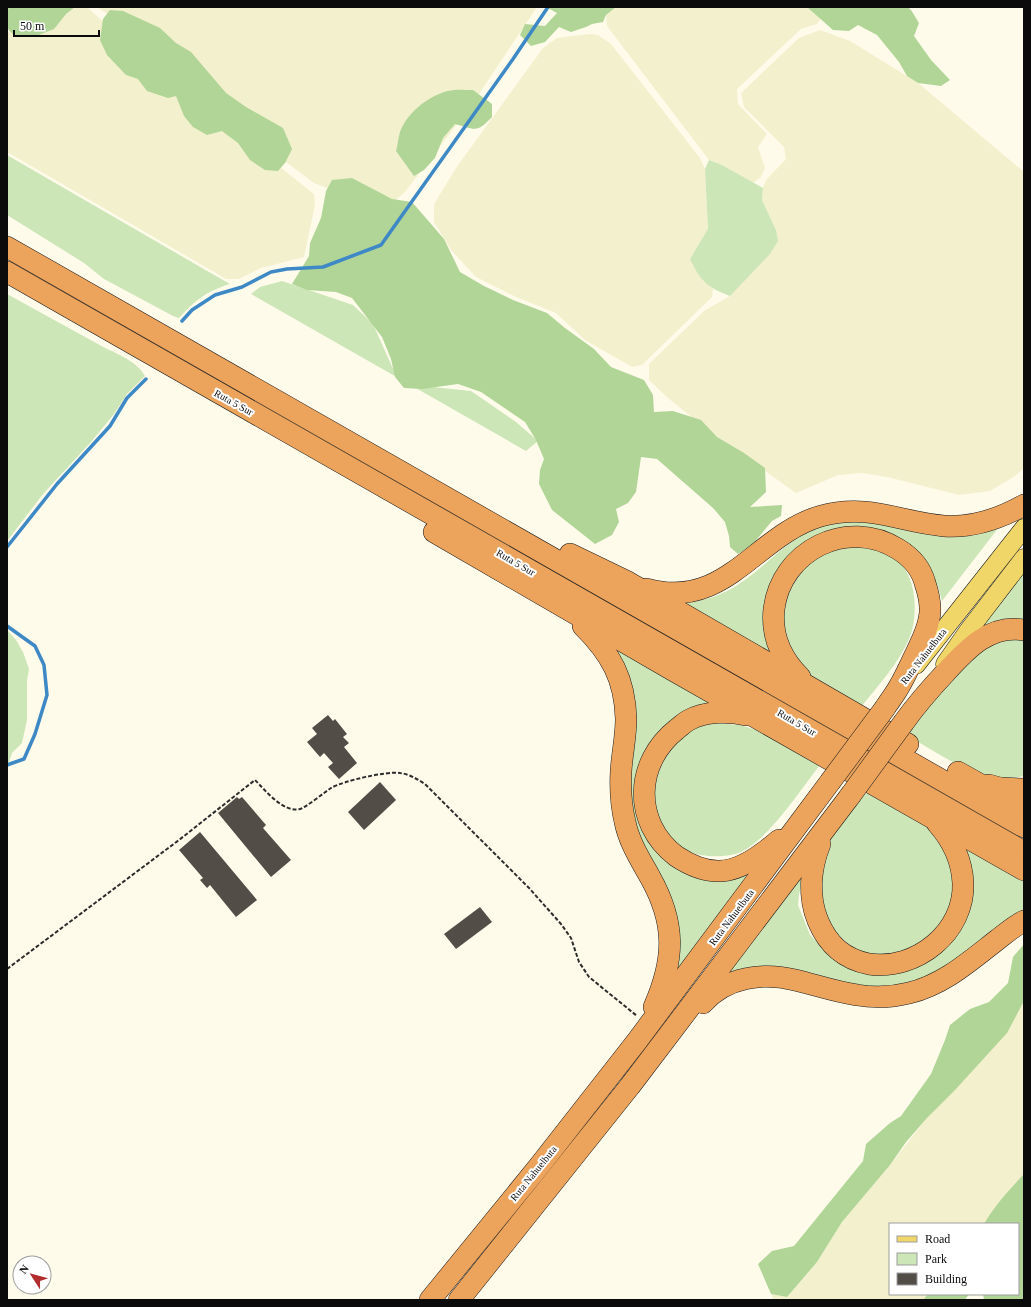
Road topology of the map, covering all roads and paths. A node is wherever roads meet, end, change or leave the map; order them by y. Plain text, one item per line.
1 (7, 247) edge
2 (7, 272) edge
3 (198, 382) junction
4 (458, 505) junction
5 (1024, 505) edge
6 (1024, 528) edge
7 (1024, 558) edge
8 (628, 582) junction
9 (558, 605) junction
10 (1024, 630) edge
11 (900, 686) junction
12 (821, 694) junction
13 (925, 694) junction
14 (758, 718) junction
15 (959, 773) junction
16 (1024, 789) edge
17 (1024, 809) edge
18 (929, 816) junction
19 (796, 827) junction
20 (1024, 827) edge
21 (825, 830) junction
22 (1024, 852) edge
23 (1024, 870) edge
24 (1024, 921) edge
25 (7, 969) edge
26 (641, 1032) junction
27 (630, 1086) junction
28 (430, 1300) edge
29 (459, 1300) edge

1 - 4 highway
2 - 3 highway, Ruta 5 Sur
3 - 9 highway
3 - 22 highway, Ruta 5 Sur
4 - 8 highway
4 - 20 highway
5 - 8 highway
6 - 11 main road, Ruta Nahuelbuta
7 - 13 main road, Ruta Nahuelbuta
8 - 12 highway
9 - 14 highway
9 - 26 highway
10 - 13 highway
11 - 12 highway
11 - 19 highway, Ruta Nahuelbuta, bridge
12 - 15 highway
13 - 21 highway, Ruta Nahuelbuta, bridge
14 - 18 highway
14 - 19 highway
15 - 16 highway
15 - 17 highway
18 - 21 highway
18 - 23 highway
19 - 26 highway, Ruta Nahuelbuta
21 - 27 highway, Ruta Nahuelbuta
24 - 27 highway
25 - 26 path
26 - 28 highway, Ruta Nahuelbuta
27 - 29 highway, Ruta Nahuelbuta

